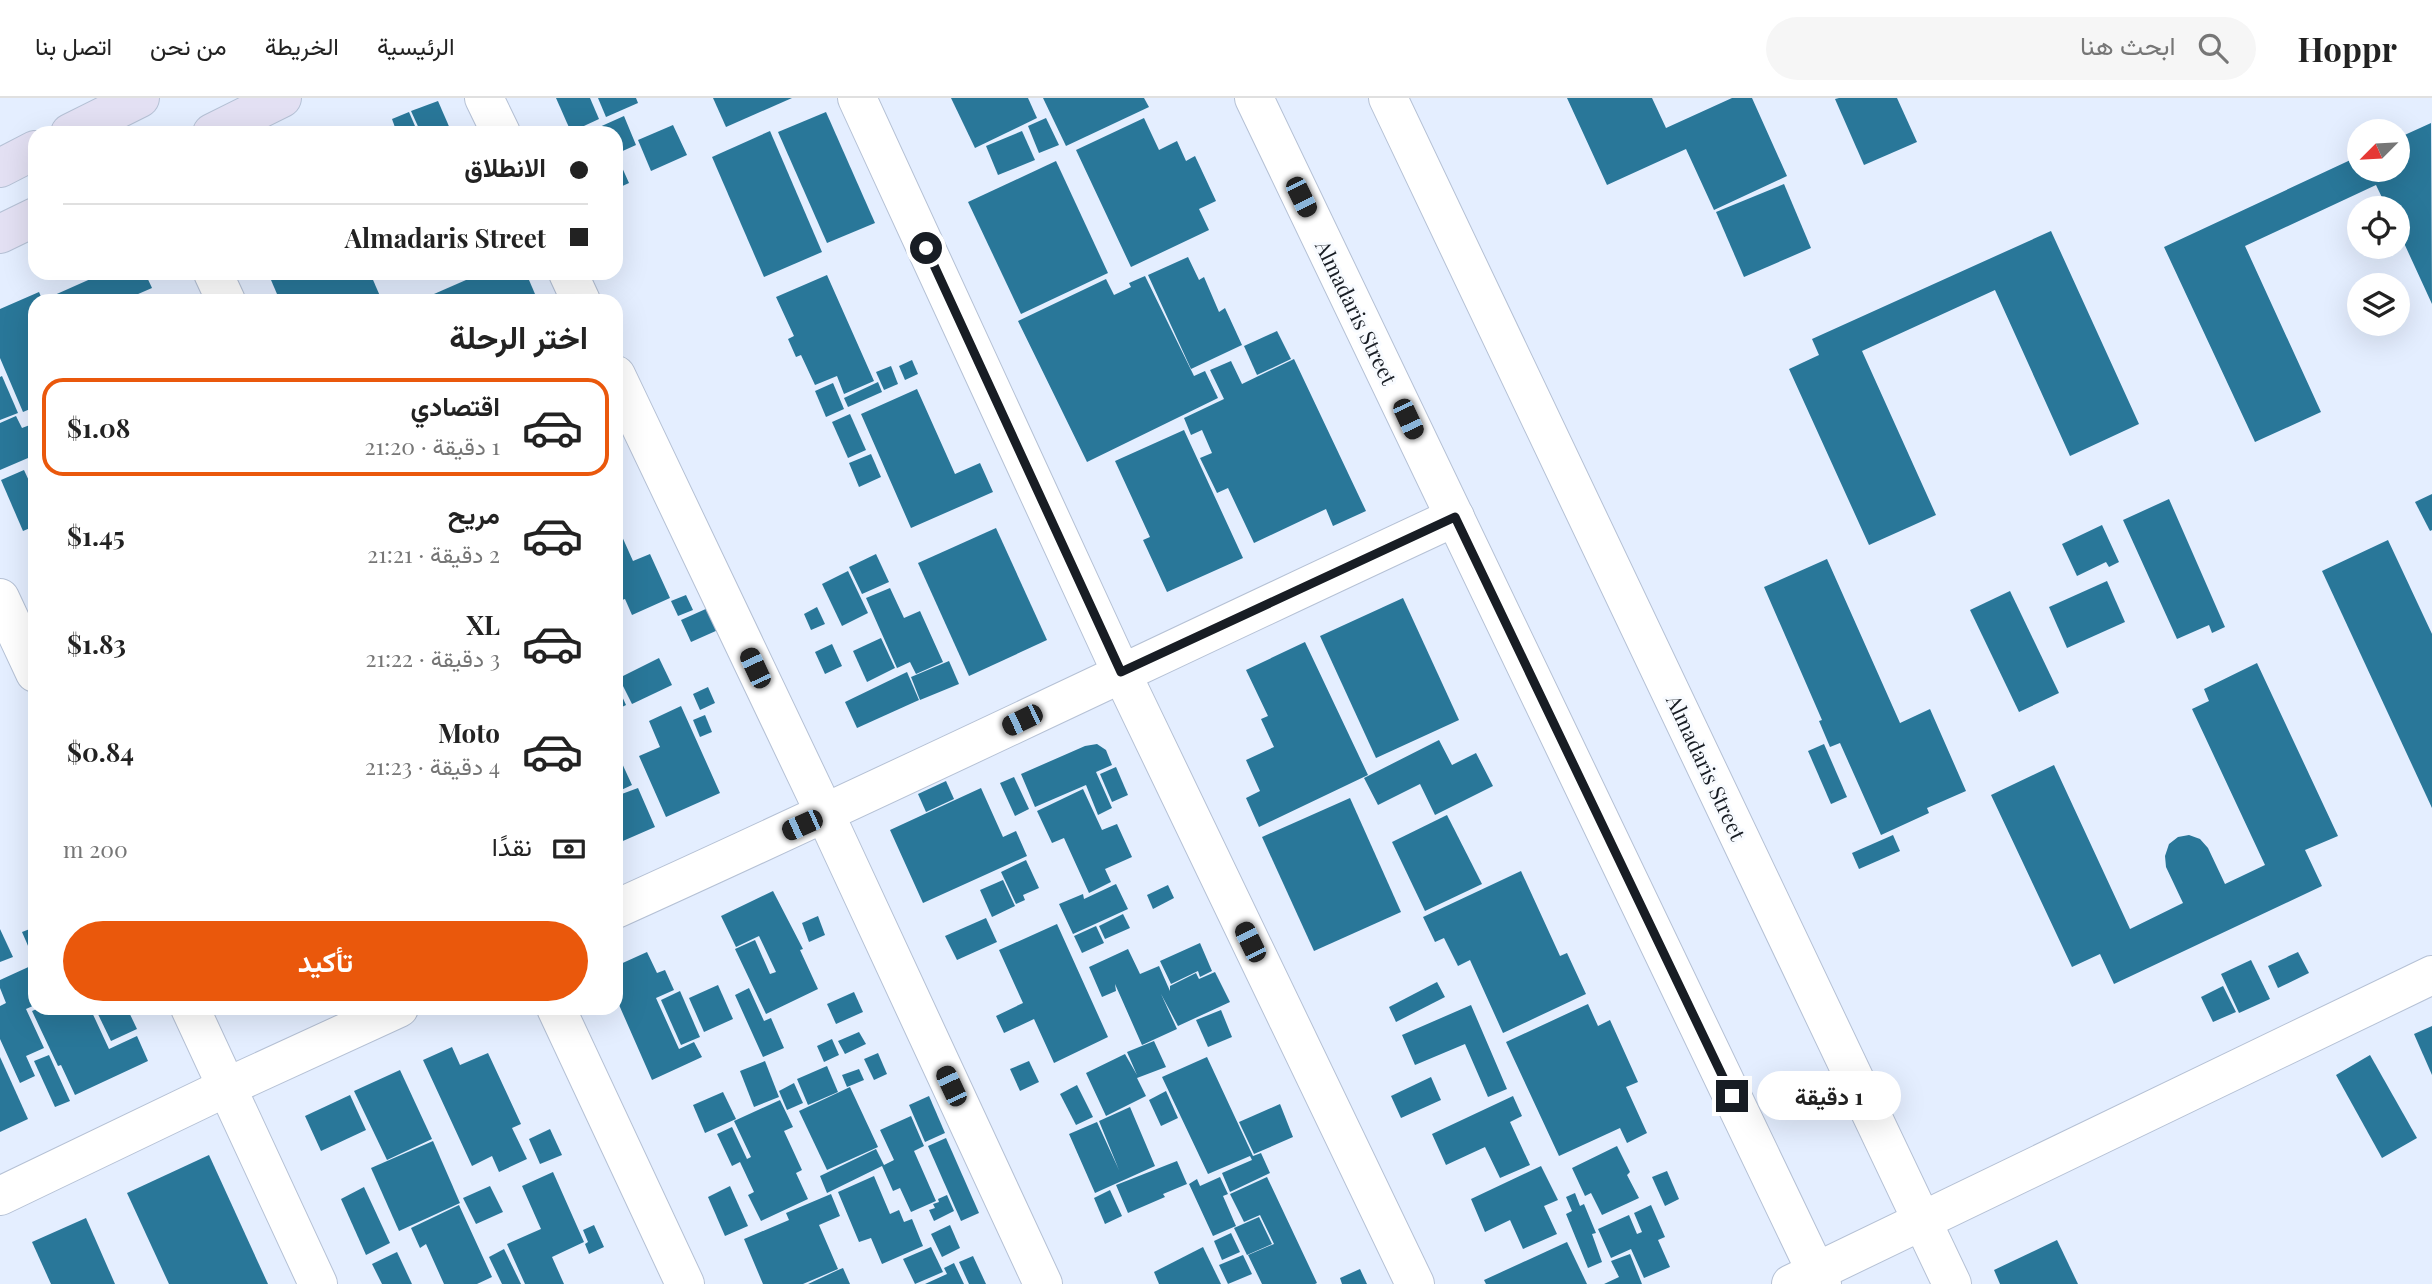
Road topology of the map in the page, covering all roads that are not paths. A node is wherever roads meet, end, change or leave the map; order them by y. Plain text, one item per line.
1 (140, 98) edge
2 (282, 98) edge
3 (484, 98) edge
4 (857, 98) edge
5 (1254, 98) edge
6 (1388, 98) edge
7 (84, 126) edge
8 (226, 126) edge
9 (498, 126) edge
10 (28, 154) edge
11 (0, 168) edge
12 (28, 220) edge
13 (0, 234) edge
14 (623, 390) edge
15 (1455, 517) junction
16 (0, 598) edge
17 (28, 658) edge
18 (1121, 672) junction
19 (825, 814) junction
20 (623, 906) edge
21 (2432, 975) edge
22 (193, 1015) edge
23 (384, 1015) edge
24 (559, 1015) edge
25 (227, 1087) junction
26 (0, 1196) edge
27 (1923, 1222) junction
28 (1810, 1280) edge
29 (318, 1284) edge
30 (685, 1284) edge
31 (1043, 1284) edge
32 (1415, 1284) edge
33 (1952, 1284) edge

1 - 7 main road
2 - 8 main road
3 - 9 street
4 - 18 street
5 - 15 street, Almadaris Street
6 - 27 street, Almadaris Street
10 - 11 main road
12 - 13 main road
14 - 19 street
15 - 18 street
15 - 28 street, Almadaris Street
16 - 17 street
18 - 19 street
18 - 32 street
19 - 20 street
19 - 31 street
21 - 27 street
22 - 25 street
23 - 25 street
24 - 30 street
25 - 26 street
25 - 29 street
27 - 28 street
27 - 33 street, Almadaris Street

